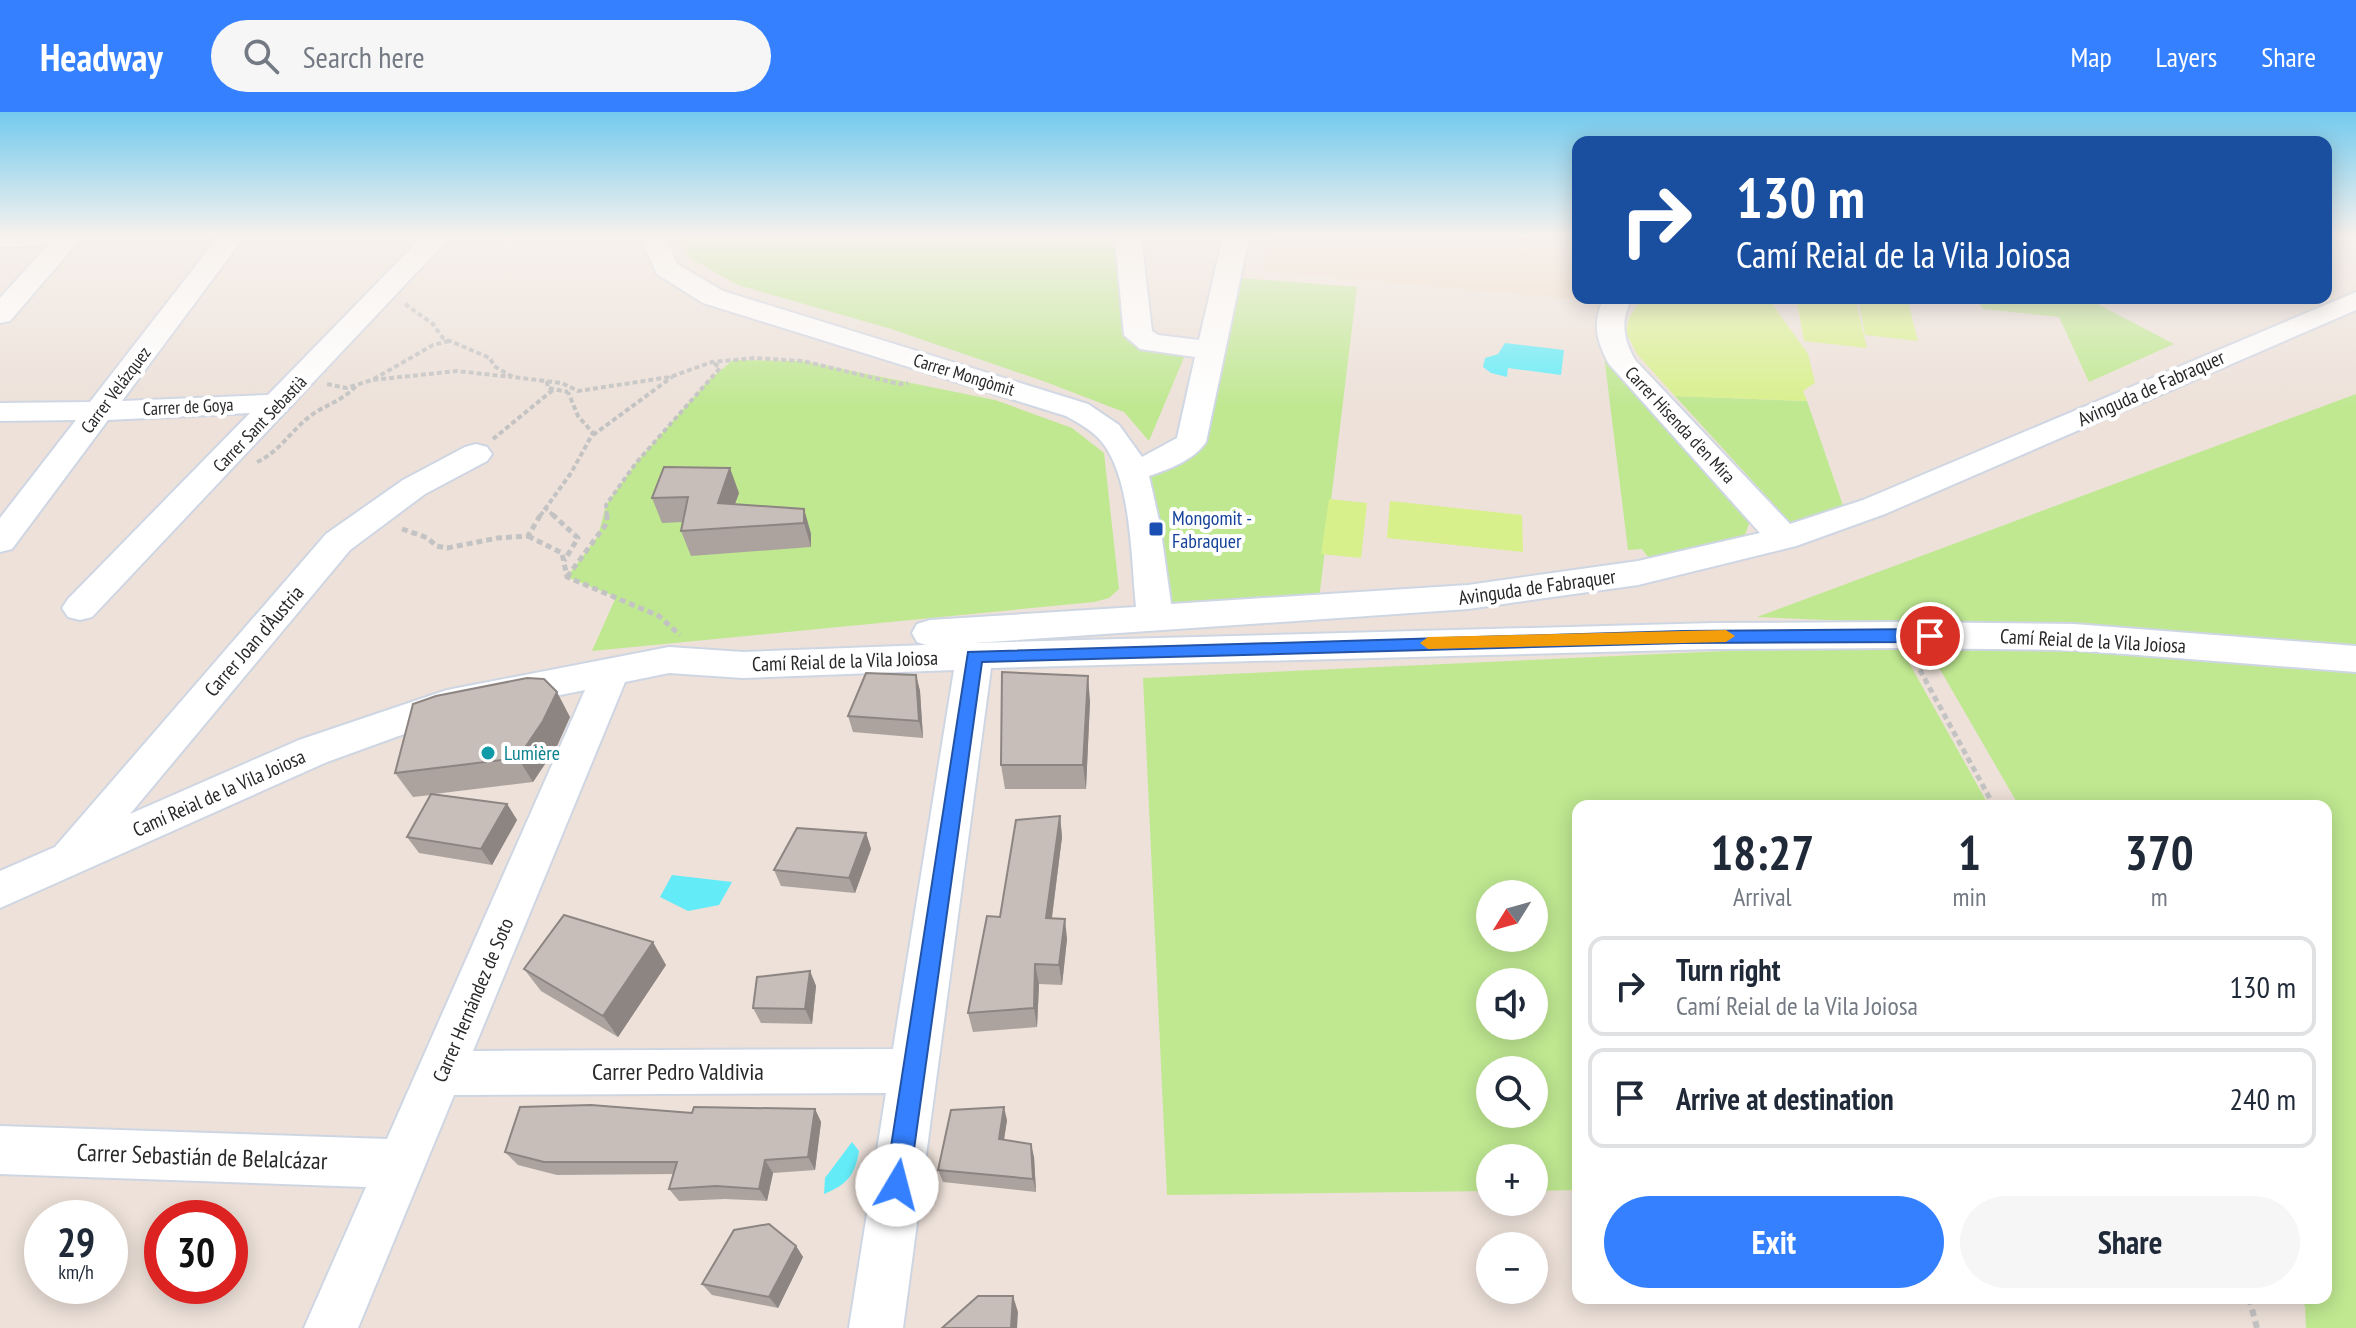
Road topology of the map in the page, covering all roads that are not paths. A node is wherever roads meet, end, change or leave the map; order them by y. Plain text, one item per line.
1 (19, 294) edge
2 (188, 294) edge
3 (384, 294) edge
4 (708, 294) edge
5 (1134, 294) edge
6 (1223, 294) edge
7 (2356, 300) edge
8 (1615, 304) edge
9 (0, 315) edge
10 (1211, 350) junction
11 (280, 403) junction
12 (100, 411) junction
13 (0, 412) edge
14 (476, 454) road end
15 (1134, 471) junction
16 (1784, 538) junction
17 (0, 541) edge
18 (80, 608) dead end
19 (1155, 618) junction
20 (854, 649) junction
21 (974, 656) junction
22 (2356, 659) edge
23 (612, 670) junction
24 (64, 864) junction
25 (0, 890) edge
26 (914, 1071) junction
27 (443, 1073) junction
28 (0, 1150) edge
29 (403, 1164) junction
30 (331, 1328) edge
31 (876, 1328) edge

1 - 9 street
2 - 12 street, Carrer Velázquez
3 - 11 street, Carrer Sant Sebastià
4 - 15 street, Carrer Mongòmit
5 - 10 street
6 - 10 street
7 - 16 street, Avinguda de Fabraquer
8 - 16 street, Carrer Hisenda d'en Mira
10 - 15 street
11 - 12 street, Carrer de Goya
11 - 18 street, Carrer Sant Sebastià
12 - 13 street, Carrer de Goya
12 - 17 street, Carrer Velázquez
14 - 24 street, Carrer Joan d'Àustria
15 - 19 street, Carrer Mongòmit
16 - 19 street, Avinguda de Fabraquer
19 - 20 street, Avinguda de Fabraquer
20 - 21 street, Camí Reial de la Vila Joiosa
20 - 23 street, Camí Reial de la Vila Joiosa
21 - 22 street, Camí Reial de la Vila Joiosa
21 - 26 street
23 - 24 street, Camí Reial de la Vila Joiosa
23 - 27 street, Carrer Hernández de Soto
24 - 25 street, Camí Reial de la Vila Joiosa
26 - 27 street, Carrer Pedro Valdivia
26 - 31 street
27 - 29 street, Carrer Hernández de Soto
28 - 29 street, Carrer Sebastián de Belalcázar
29 - 30 street, Carrer Hernández de Soto

